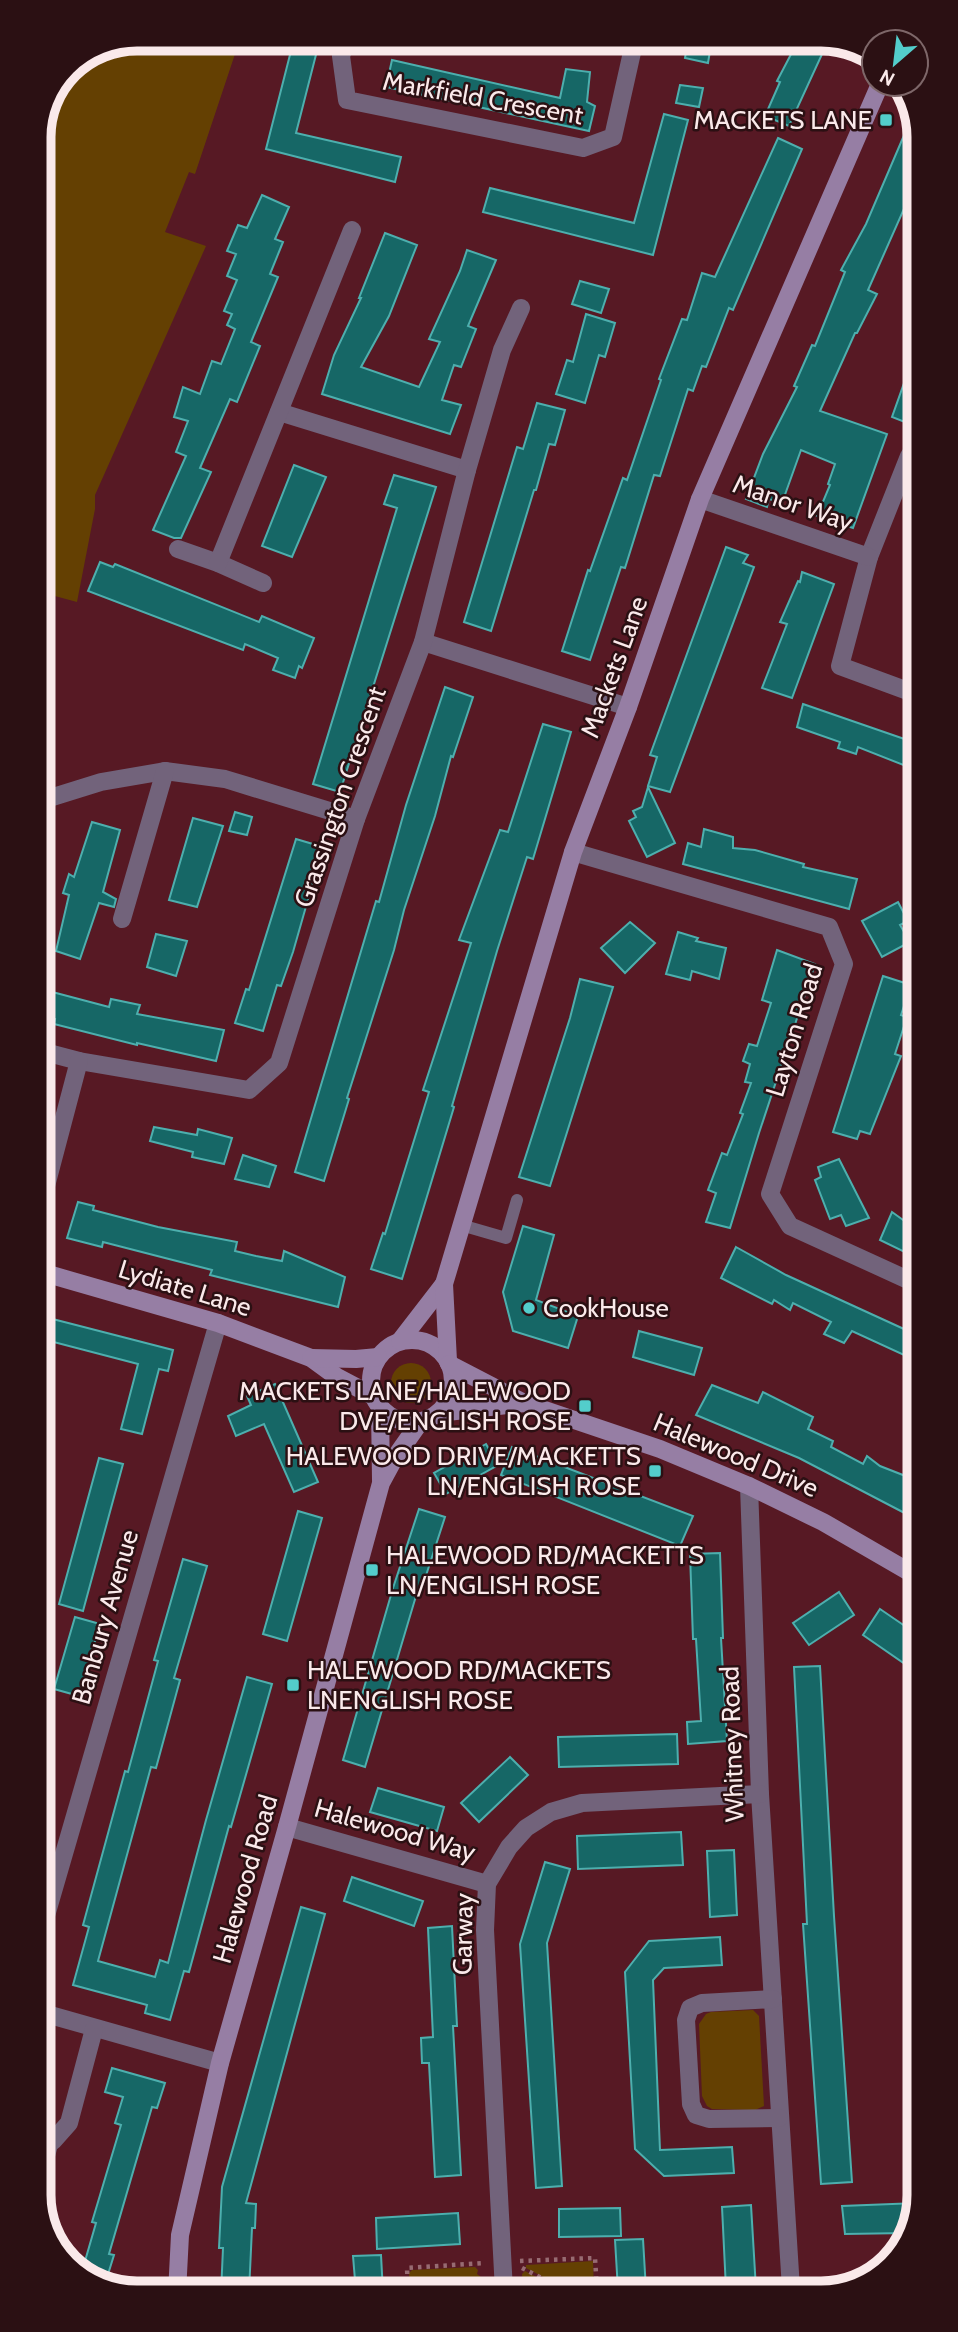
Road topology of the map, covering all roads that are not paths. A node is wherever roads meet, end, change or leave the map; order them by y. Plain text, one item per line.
1 (343, 51) edge
2 (632, 51) edge
3 (874, 98) edge
4 (352, 230) dead end
5 (521, 308) dead end
6 (279, 412) junction
7 (907, 461) edge
8 (467, 470) junction
9 (700, 499) junction
10 (177, 549) dead end
11 (869, 557) junction
12 (218, 563) junction
13 (263, 583) dead end
14 (423, 642) junction
15 (907, 691) edge
16 (628, 707) junction
17 (165, 771) junction
18 (51, 798) edge
19 (356, 819) junction
20 (573, 852) junction
21 (122, 919) dead end
22 (51, 1054) edge
23 (79, 1061) junction
24 (51, 1167) edge
25 (517, 1200) dead end
26 (461, 1225) junction
27 (51, 1275) edge
28 (907, 1279) edge
29 (443, 1284) junction
30 (218, 1323) junction
31 (400, 1341) junction
32 (378, 1357) junction
33 (311, 1358) junction
34 (449, 1362) junction
35 (376, 1402) junction
36 (524, 1403) junction
37 (439, 1413) junction
38 (420, 1422) junction
39 (381, 1483) junction
40 (749, 1486) junction
41 (907, 1571) edge
42 (760, 1794) junction
43 (288, 1827) junction
44 (488, 1884) junction
45 (51, 1898) edge
46 (774, 1999) junction
47 (51, 2016) edge
48 (94, 2029) junction
49 (220, 2063) junction
50 (779, 2118) junction
51 (51, 2138) edge
52 (178, 2281) edge
53 (503, 2281) edge
54 (790, 2281) edge

1 - 2 street, Markfield Crescent
3 - 9 street, Mackets Lane
4 - 6 street
5 - 8 street, Grassington Crescent
6 - 8 street
6 - 12 street
7 - 11 street
8 - 14 street, Grassington Crescent
9 - 11 street, Manor Way
9 - 16 street, Mackets Lane
10 - 12 street
11 - 15 street
12 - 13 street
14 - 16 street
14 - 19 street, Grassington Crescent
16 - 20 street, Mackets Lane
17 - 18 street
17 - 19 street
17 - 21 street
19 - 23 street, Grassington Crescent
20 - 26 street, Mackets Lane
20 - 28 street, Layton Road
22 - 23 street, Grassington Crescent
23 - 24 street
25 - 26 lane
26 - 29 street, Mackets Lane
27 - 30 street, Lydiate Lane
29 - 31 street, Mackets Lane
29 - 34 street, Mackets Lane
30 - 33 street, Lydiate Lane
30 - 45 street, Banbury Avenue
31 - 32 street
31 - 34 street
32 - 33 street, Lydiate Lane
32 - 35 street
33 - 35 street, Lydiate Lane
34 - 36 street, Halewood Drive
34 - 37 street
35 - 38 street
35 - 39 street, Halewood Road
36 - 37 street, Halewood Drive
36 - 40 street, Halewood Drive
37 - 38 street
38 - 39 street, Halewood Road
39 - 43 street, Halewood Road
40 - 41 street, Halewood Drive
40 - 42 street, Whitney Road
42 - 44 street, Garway
42 - 46 street, Whitney Road
43 - 44 street, Halewood Way
43 - 49 street, Halewood Road
44 - 53 street, Garway
46 - 50 street, Whitney Road
46 - 50 street
47 - 48 street
48 - 49 street
48 - 51 street
49 - 52 street, Halewood Road
50 - 54 street, Whitney Road

